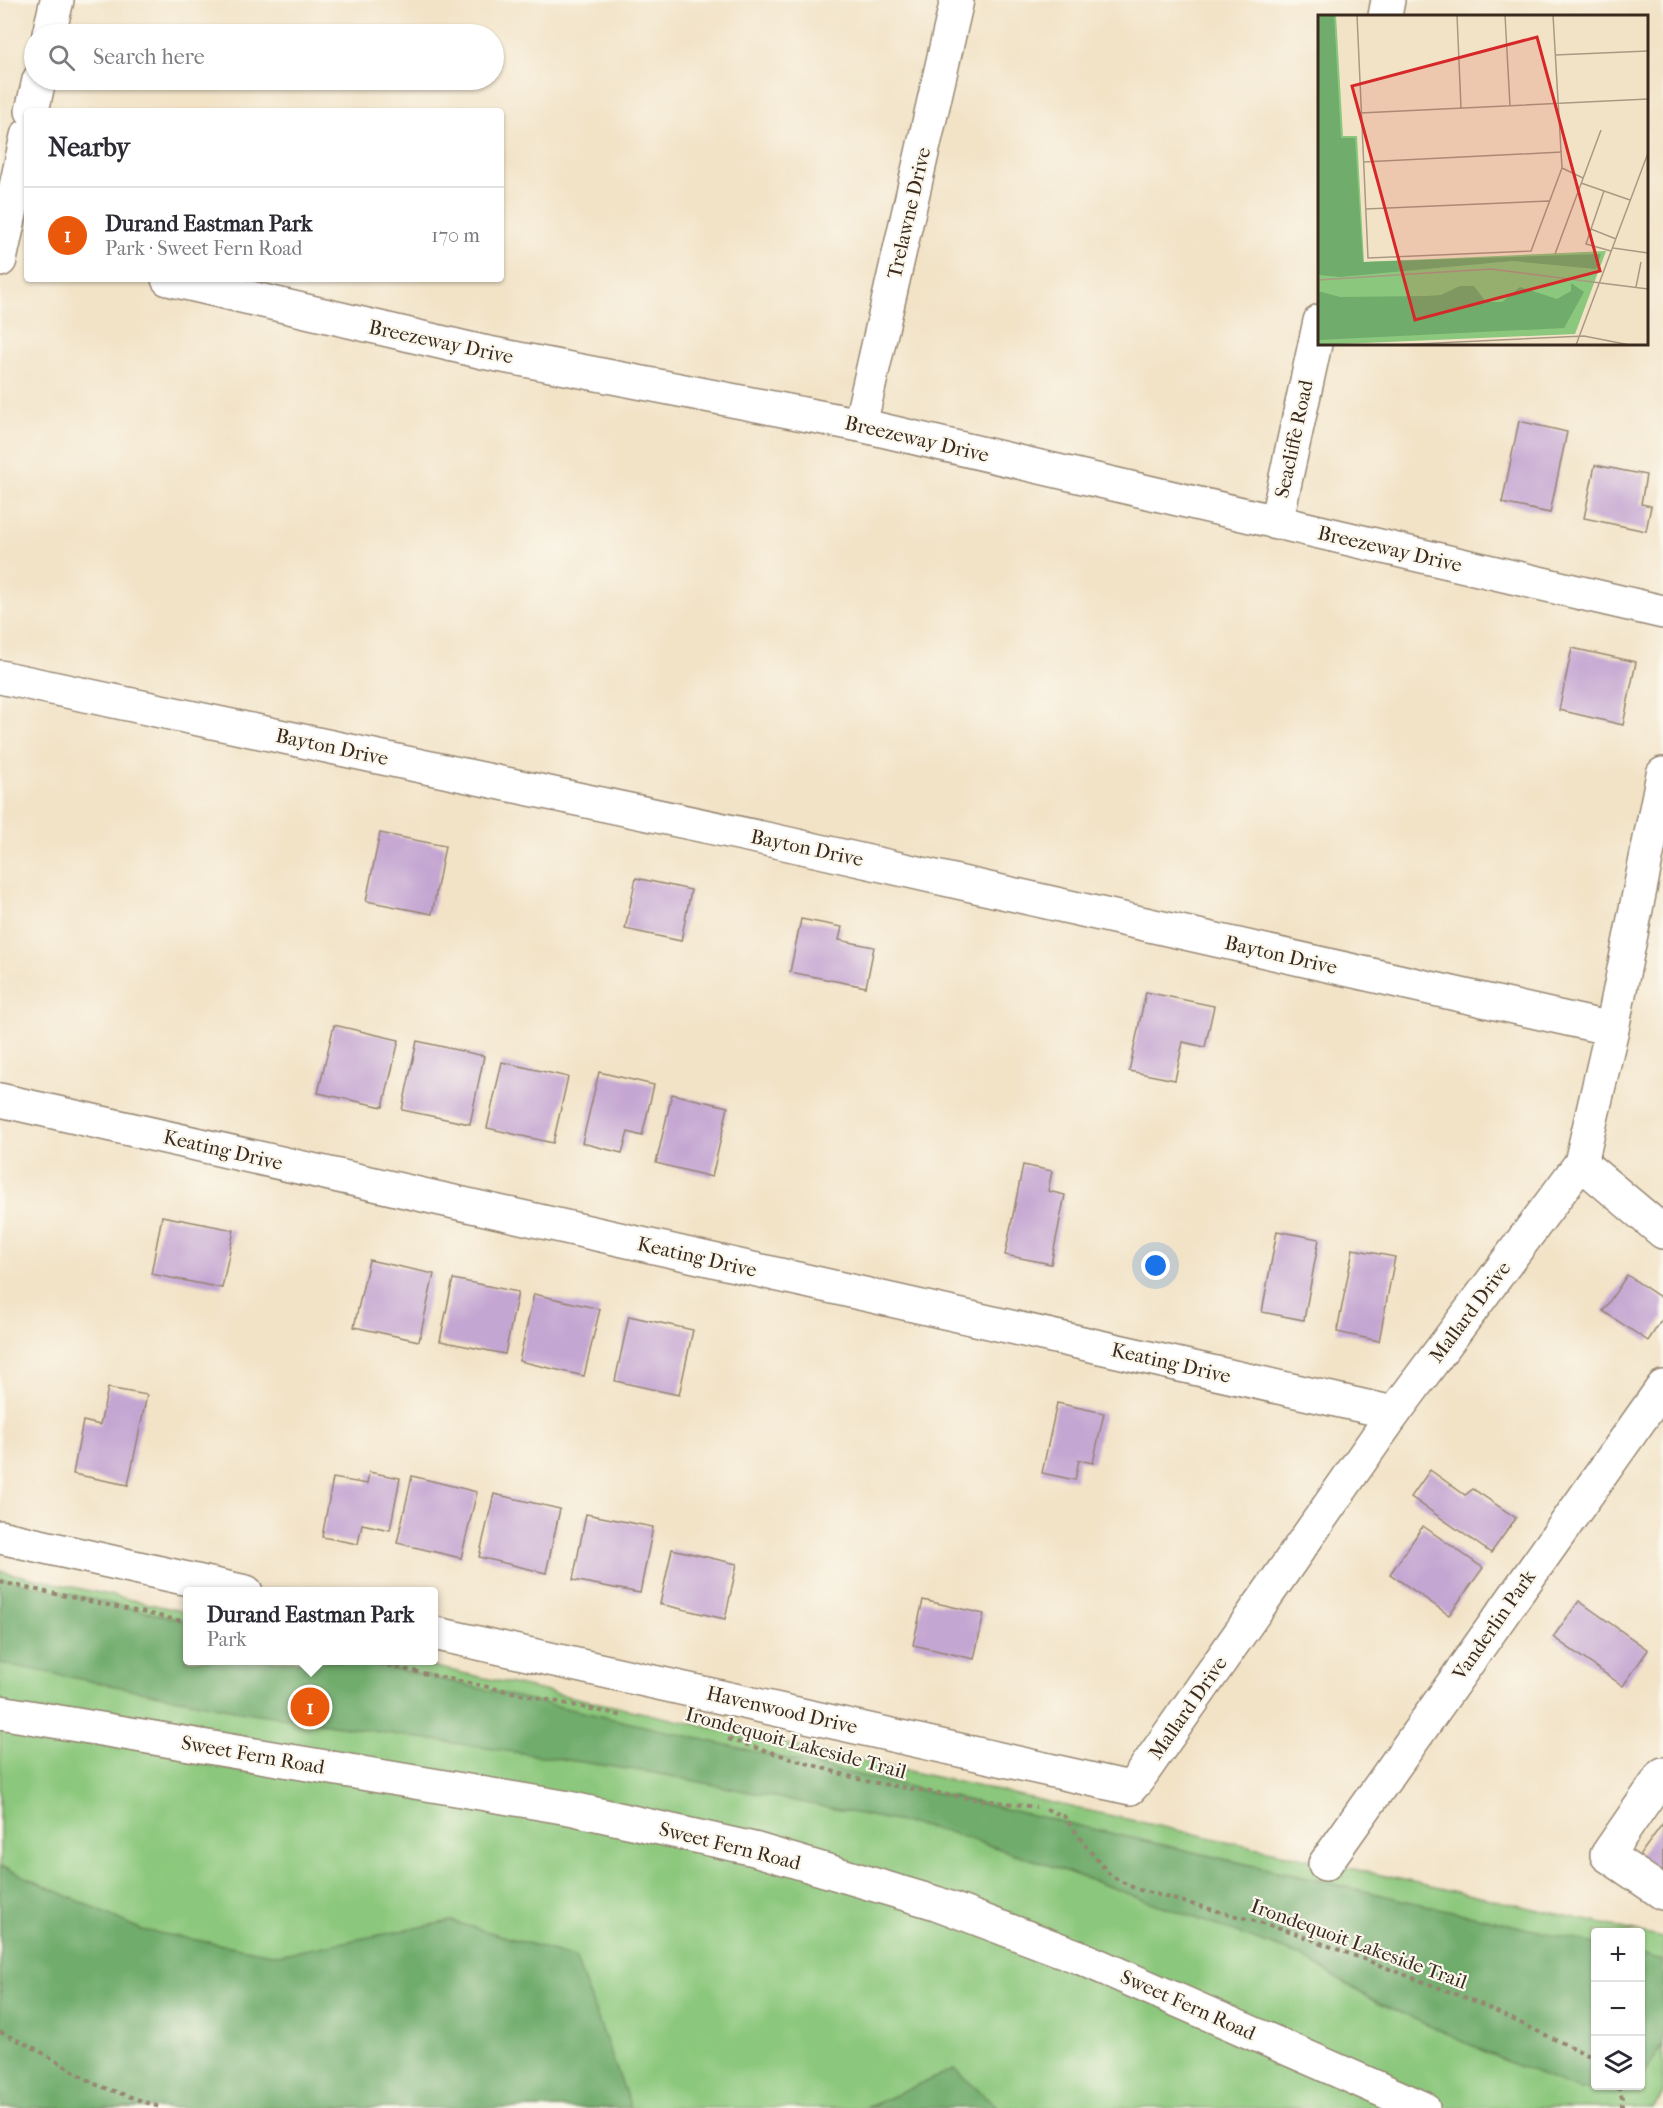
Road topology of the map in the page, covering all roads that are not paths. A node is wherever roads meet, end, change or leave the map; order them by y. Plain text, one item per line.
1 (57, 0) edge
2 (957, 0) edge
3 (1388, 0) edge
4 (1385, 15) edge
5 (51, 24) edge
6 (37, 90) edge
7 (33, 108) edge
8 (24, 156) edge
9 (10, 249) edge
10 (181, 282) edge
11 (1318, 330) edge
12 (860, 425) junction
13 (1276, 523) junction
14 (1663, 612) edge
15 (0, 677) edge
16 (1663, 774) edge
17 (1612, 1029) junction
18 (0, 1100) edge
19 (1581, 1163) junction
20 (1663, 1232) edge
21 (1663, 1387) edge
22 (1394, 1413) junction
23 (0, 1537) edge
24 (224, 1587) edge
25 (438, 1634) edge
26 (0, 1712) edge
27 (1663, 1774) edge
28 (1130, 1788) joint
29 (1325, 1864) dead end
30 (1663, 1893) edge
31 (1424, 2108) edge

1 - 5 street
2 - 12 street, Trelawne Drive
3 - 4 street
6 - 7 street
8 - 9 street
10 - 12 street, Breezeway Drive
11 - 13 street, Seacliffe Road
12 - 13 street, Breezeway Drive
13 - 14 street, Breezeway Drive
15 - 17 street, Bayton Drive
16 - 17 street, Mallard Drive
17 - 19 street, Mallard Drive
18 - 22 street, Keating Drive
19 - 20 street
19 - 22 street, Mallard Drive
21 - 29 street, Vanderlin Park
22 - 28 street, Mallard Drive
23 - 24 street
25 - 28 street, Havenwood Drive
26 - 31 street, Sweet Fern Road
27 - 30 street

